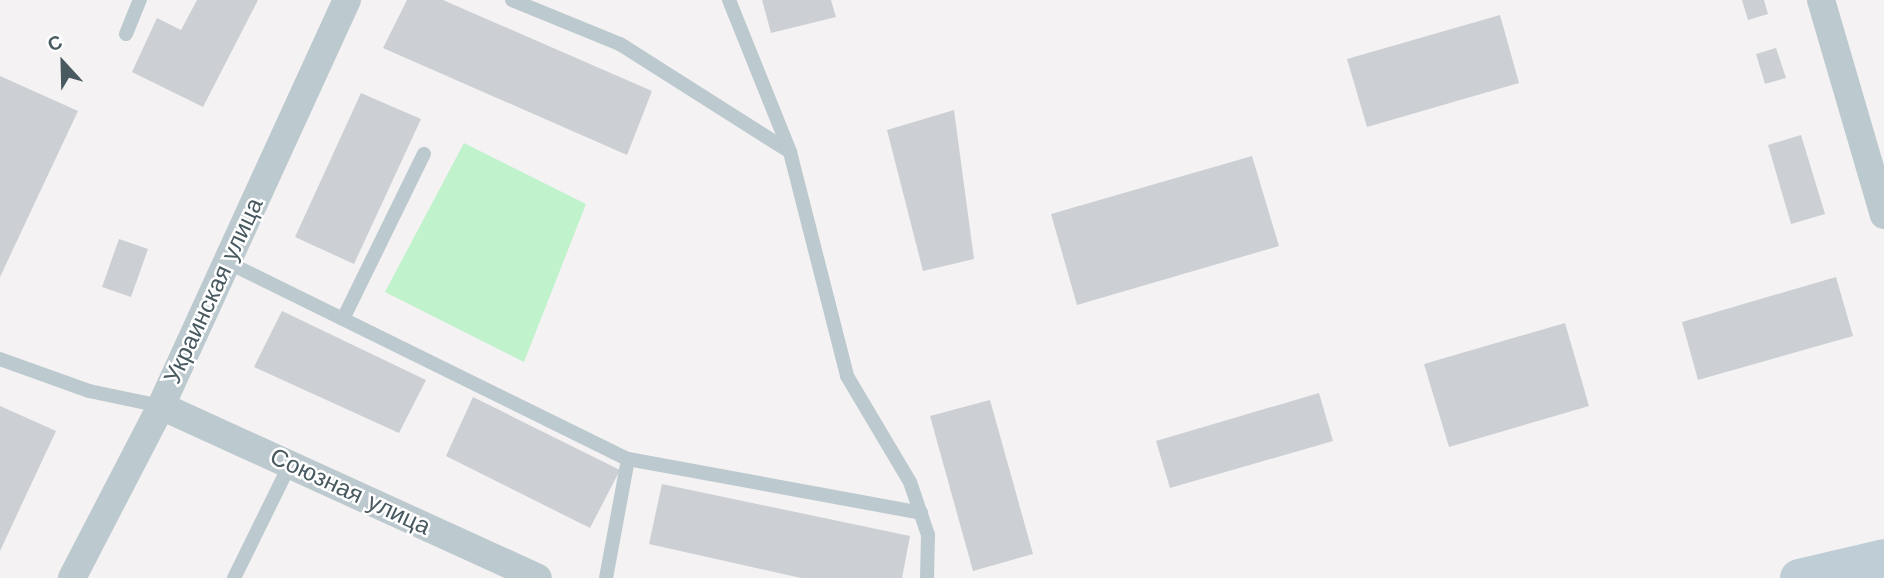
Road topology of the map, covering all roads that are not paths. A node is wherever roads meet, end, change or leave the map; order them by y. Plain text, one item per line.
1 (140, 0) edge
2 (347, 0) edge
3 (512, 0) edge
4 (729, 0) edge
5 (1821, 0) edge
6 (126, 34) dead end
7 (1875, 150) edge
8 (790, 152) junction
9 (424, 154) dead end
10 (1884, 215) edge
11 (227, 262) junction
12 (343, 319) junction
13 (0, 359) edge
14 (161, 406) junction
15 (628, 460) junction
16 (290, 464) junction
17 (921, 513) junction
18 (1884, 558) edge
19 (72, 578) edge
20 (234, 578) edge
21 (537, 578) edge
22 (606, 578) edge
23 (927, 578) edge
24 (1799, 578) edge

1 - 6 lane
2 - 11 street, Украинская улица
3 - 8 lane
4 - 8 lane
5 - 7 street
7 - 10 street
8 - 17 lane
9 - 12 lane
11 - 12 lane
11 - 14 street, Украинская улица
12 - 15 lane
13 - 14 lane
14 - 16 street, Союзная улица
14 - 19 street, Украинская улица
15 - 17 lane
15 - 22 lane
16 - 20 lane
16 - 21 street, Союзная улица
17 - 23 lane
18 - 24 main road

